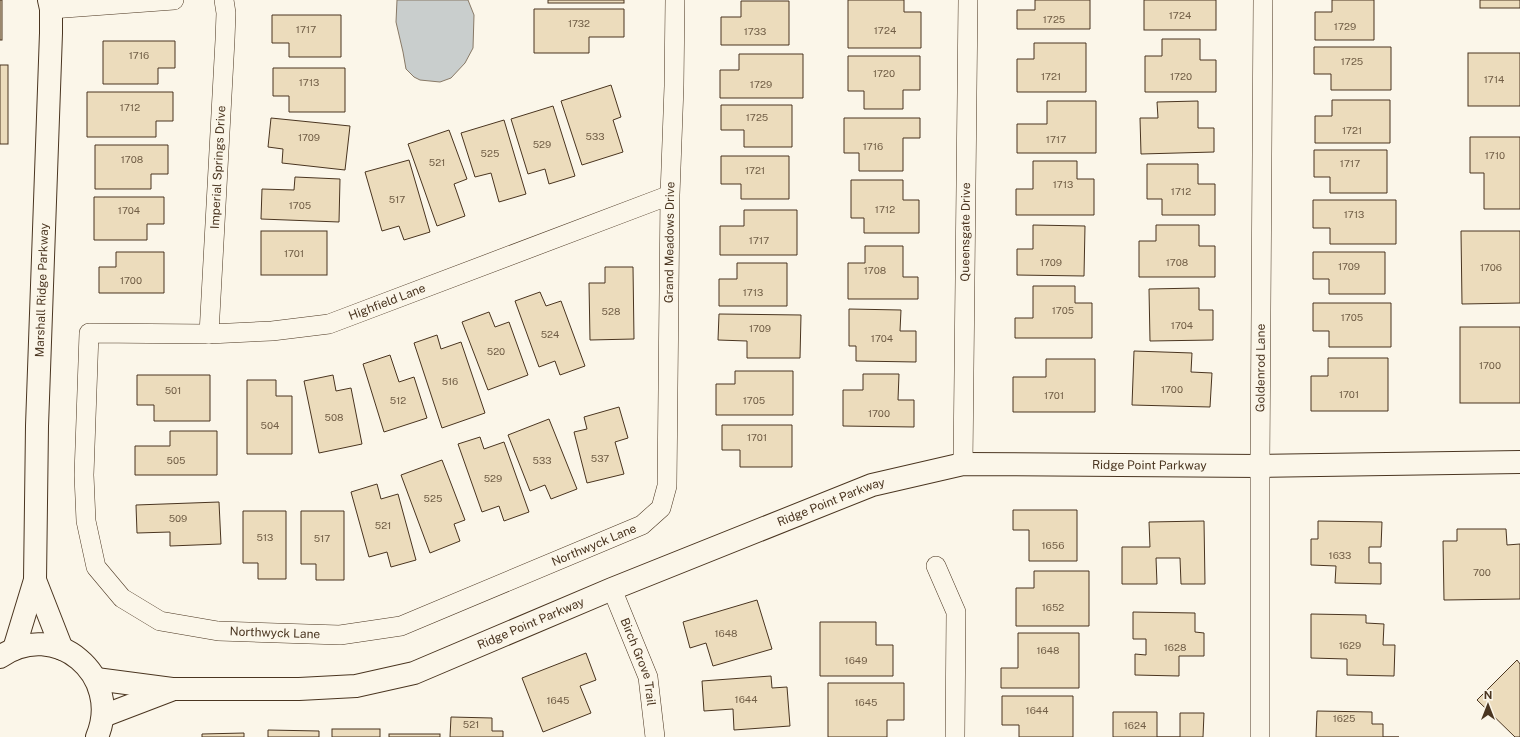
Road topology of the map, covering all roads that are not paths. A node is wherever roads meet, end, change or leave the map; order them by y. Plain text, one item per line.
1 (174, 0) edge
2 (224, 0) edge
3 (675, 0) edge
4 (968, 0) edge
5 (1263, 0) edge
6 (50, 4) edge
7 (670, 195) junction
8 (89, 333) joint
9 (209, 334) junction
10 (1520, 462) edge
11 (963, 464) junction
12 (1260, 466) junction
13 (667, 486) joint
14 (936, 566) dead end
15 (35, 580) junction
16 (612, 589) junction
17 (62, 649) junction
18 (7, 653) edge
19 (96, 679) junction
20 (172, 689) junction
21 (103, 716) junction
22 (97, 737) edge
23 (655, 737) edge
24 (955, 737) edge
25 (1260, 737) edge

1 - 6 street
2 - 9 street, Imperial Springs Drive
3 - 7 street, Grand Meadows Drive
4 - 11 street, Queensgate Drive
5 - 12 street, Goldenrod Lane
6 - 15 street, Marshall Ridge Parkway
7 - 9 street, Highfield Lane
7 - 13 street, Grand Meadows Drive
8 - 9 street, Highfield Lane
8 - 13 street, Northwyck Lane
10 - 12 street, Ridge Point Parkway
11 - 12 street, Ridge Point Parkway
11 - 16 street, Ridge Point Parkway
12 - 25 street, Goldenrod Lane
14 - 24 street
15 - 17 street, Marshall Ridge Parkway
15 - 18 street, Marshall Ridge Parkway
16 - 20 street, Ridge Point Parkway
16 - 23 street, Birch Grove Trail
17 - 18 street
17 - 19 street
19 - 20 street
19 - 21 street
20 - 21 street
21 - 22 street

